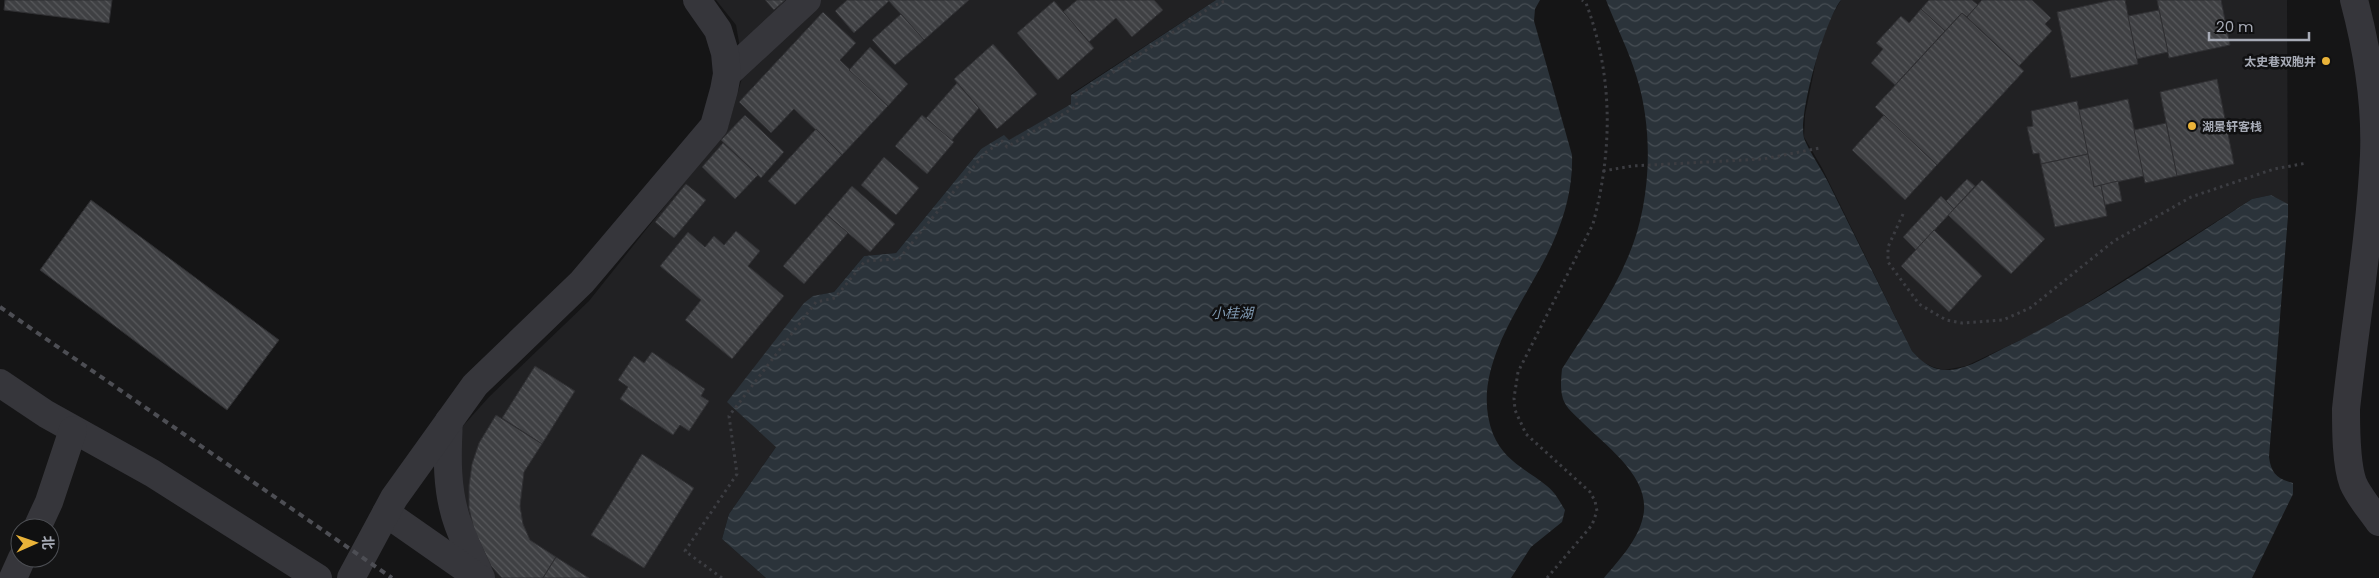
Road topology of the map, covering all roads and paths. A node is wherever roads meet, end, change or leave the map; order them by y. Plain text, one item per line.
1 (697, 0) edge
2 (807, 0) edge
3 (1227, 0) edge
4 (2354, 0) edge
5 (1584, 1) edge
6 (726, 74) junction
7 (1820, 148) dead end
8 (2307, 163) dead end
9 (1602, 171) junction
10 (1903, 214) dead end
11 (0, 383) edge
12 (449, 421) junction
13 (73, 430) junction
14 (386, 513) junction
15 (42, 518) edge
16 (2379, 522) edge
17 (318, 578) edge
18 (351, 578) edge
19 (480, 578) edge
20 (722, 578) edge
21 (1547, 578) edge

1 - 6 street
2 - 6 street
3 - 20 path
4 - 16 street
5 - 9 path
6 - 12 street
7 - 9 path
8 - 10 path
9 - 21 path
11 - 13 street
12 - 14 street
12 - 19 street
13 - 15 street
13 - 17 street
14 - 18 street
14 - 19 street

